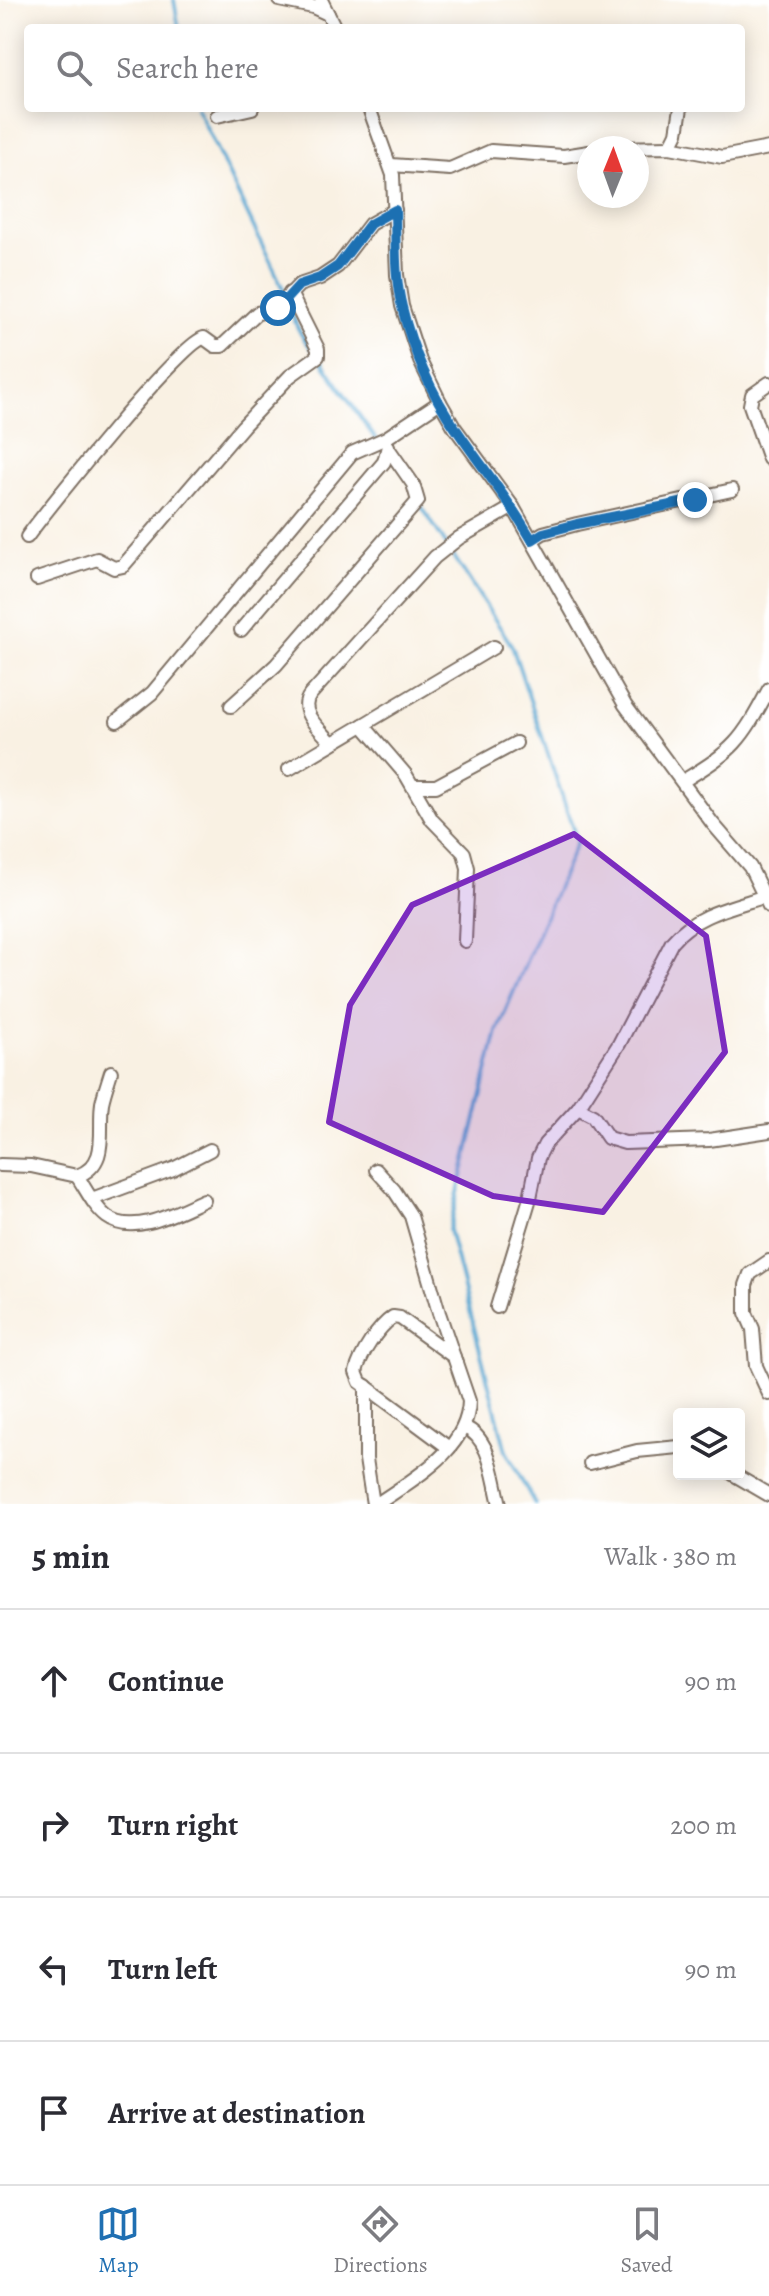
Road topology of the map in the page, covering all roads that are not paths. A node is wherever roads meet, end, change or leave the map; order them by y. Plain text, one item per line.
1 (279, 0) edge
2 (321, 0) edge
3 (328, 14) junction
4 (333, 24) edge
5 (234, 112) edge
6 (371, 112) edge
7 (680, 112) edge
8 (217, 116) dead end
9 (649, 147) edge
10 (670, 147) junction
11 (769, 148) edge
12 (577, 154) edge
13 (391, 165) junction
14 (395, 210) junction
15 (290, 293) junction
16 (769, 383) edge
17 (440, 402) junction
18 (389, 442) junction
19 (769, 459) edge
20 (732, 490) dead end
21 (513, 507) junction
22 (27, 537) dead end
23 (532, 540) junction
24 (37, 579) dead end
25 (241, 630) dead end
26 (494, 647) dead end
27 (769, 689) edge
28 (231, 706) dead end
29 (117, 721) dead end
30 (363, 725) junction
31 (332, 743) junction
32 (516, 743) dead end
33 (289, 769) dead end
34 (683, 781) junction
35 (413, 786) junction
36 (767, 901) edge
37 (465, 941) dead end
38 (111, 1072) dead end
39 (578, 1108) junction
40 (769, 1131) edge
41 (210, 1150) dead end
42 (0, 1165) edge
43 (376, 1170) dead end
44 (77, 1176) junction
45 (92, 1199) junction
46 (204, 1200) dead end
47 (769, 1261) edge
48 (497, 1307) dead end
49 (454, 1357) junction
50 (366, 1386) junction
51 (769, 1394) edge
52 (464, 1427) junction
53 (449, 1448) junction
54 (673, 1448) edge
55 (590, 1463) dead end
56 (743, 1480) edge
57 (769, 1495) edge
58 (375, 1504) edge
59 (500, 1504) edge

1 - 3 street
2 - 3 street
3 - 4 street
5 - 8 street
6 - 13 street
7 - 10 street
9 - 10 street
10 - 11 street
12 - 13 street
13 - 14 street
14 - 15 street
14 - 17 street
15 - 22 street
15 - 24 street
16 - 19 street
17 - 18 street
17 - 21 street
18 - 25 street
18 - 28 street
18 - 29 street
20 - 23 street
21 - 23 street
21 - 31 street
23 - 34 street
26 - 30 street
27 - 34 street
30 - 31 street
30 - 35 street
31 - 33 street
32 - 35 street
34 - 36 street
35 - 37 street
36 - 39 street
38 - 44 street
39 - 40 street
39 - 48 street
41 - 45 street
42 - 44 street
43 - 49 street
44 - 45 street
45 - 46 street
47 - 51 street
49 - 50 street
49 - 52 street
50 - 53 street
50 - 58 street
52 - 53 street
52 - 59 street
53 - 58 street
54 - 55 street
56 - 57 street

